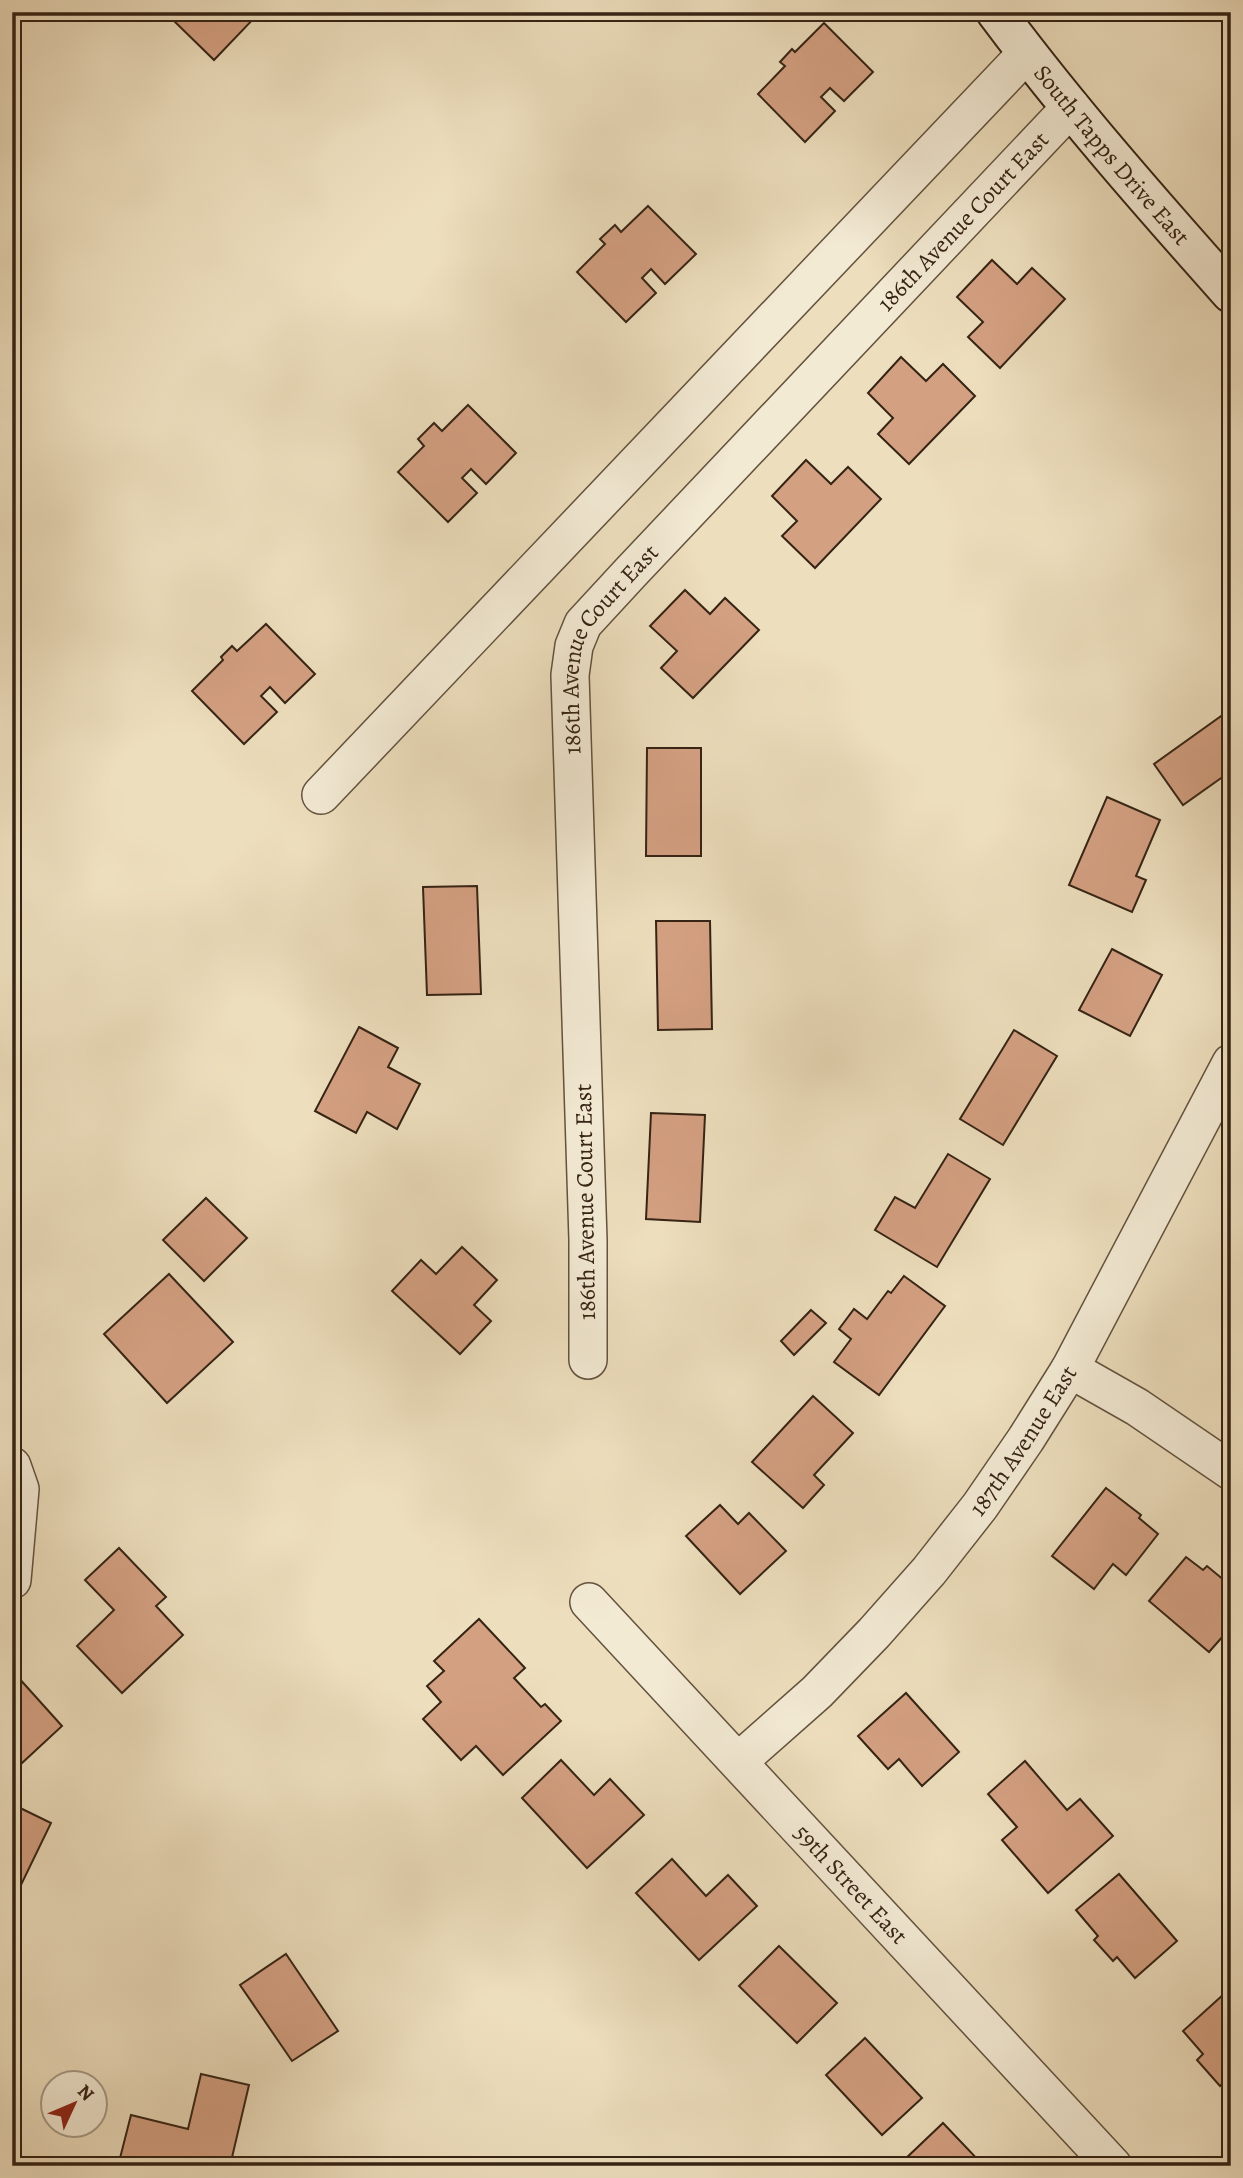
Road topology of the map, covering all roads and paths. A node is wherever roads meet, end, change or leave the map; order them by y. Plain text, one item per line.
1 (996, 12) edge
2 (1026, 54) junction
3 (1071, 107) junction
4 (1231, 293) edge
5 (321, 795) dead end
6 (1231, 1063) edge
7 (588, 1360) dead end
8 (1070, 1369) junction
9 (12, 1466) edge
10 (1231, 1471) edge
11 (12, 1580) edge
12 (589, 1602) dead end
13 (739, 1761) junction
14 (1113, 2166) edge

1 - 2 street, South Tapps Drive East
2 - 3 street, South Tapps Drive East
2 - 5 street
3 - 4 street, South Tapps Drive East
3 - 7 street, 186th Avenue Court East
6 - 8 street, 187th Avenue East
8 - 10 street
8 - 13 street, 187th Avenue East
9 - 11 street
12 - 13 street, 59th Street East
13 - 14 street, 59th Street East

